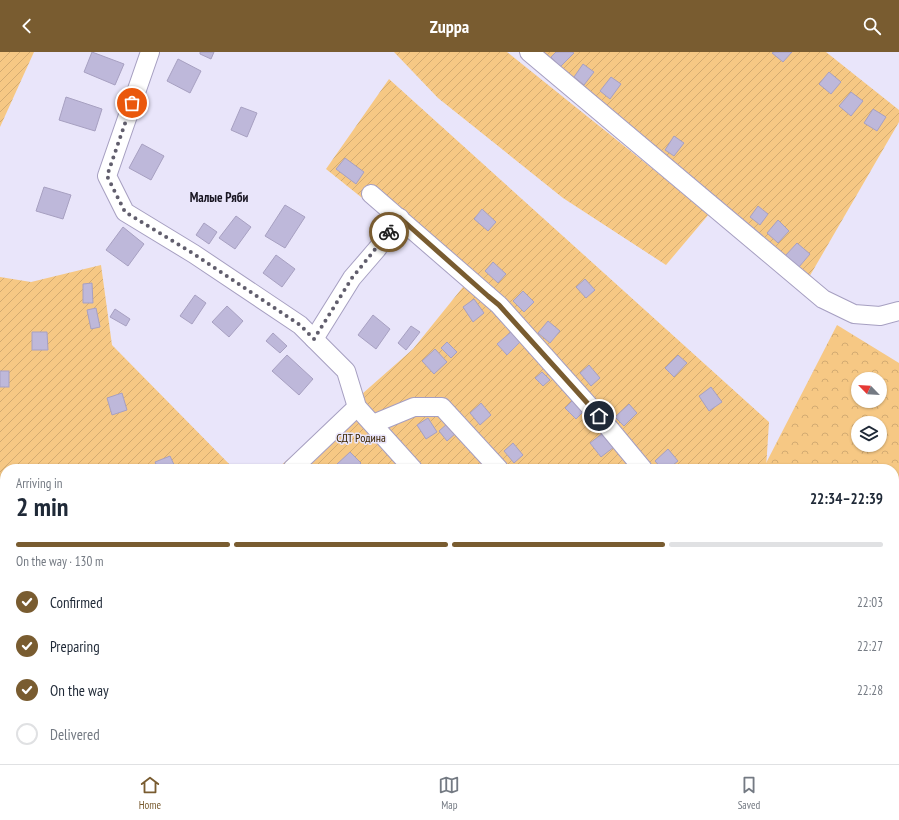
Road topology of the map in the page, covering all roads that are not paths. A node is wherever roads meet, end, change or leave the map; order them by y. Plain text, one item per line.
1 (150, 52) edge
2 (529, 52) edge
3 (371, 194) dead end
4 (400, 218) junction
5 (899, 311) edge
6 (314, 339) junction
7 (358, 407) junction
8 (372, 424) junction
9 (297, 464) edge
10 (408, 464) edge
11 (494, 464) edge
12 (639, 464) edge

1 - 6 street
2 - 5 street
3 - 4 street
4 - 6 street
4 - 12 street
6 - 7 street
7 - 8 street
7 - 9 street
8 - 10 street
8 - 11 street

